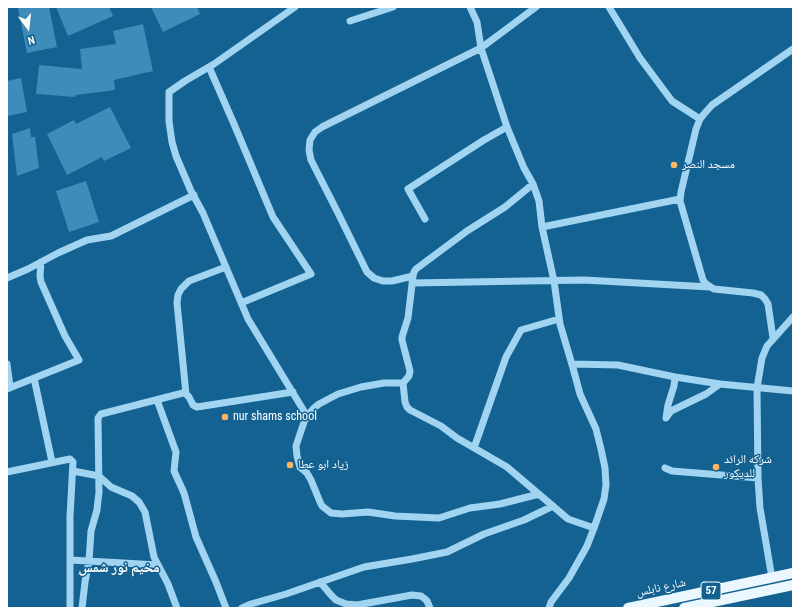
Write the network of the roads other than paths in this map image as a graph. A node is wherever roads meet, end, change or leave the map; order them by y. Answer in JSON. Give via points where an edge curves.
{"nodes":[{"id":1,"x":295,"y":7,"type":"edge"},
{"id":2,"x":393,"y":7,"type":"edge"},
{"id":3,"x":470,"y":7,"type":"edge"},
{"id":4,"x":536,"y":7,"type":"edge"},
{"id":5,"x":609,"y":7,"type":"edge"},
{"id":6,"x":350,"y":21,"type":"dead end"},
{"id":7,"x":481,"y":48,"type":"junction"},
{"id":8,"x":793,"y":49,"type":"edge"},
{"id":9,"x":209,"y":67,"type":"junction"},
{"id":10,"x":700,"y":119,"type":"junction"},
{"id":11,"x":507,"y":127,"type":"junction"},
{"id":12,"x":533,"y":184,"type":"junction"},
{"id":13,"x":194,"y":195,"type":"junction"},
{"id":14,"x":680,"y":198,"type":"junction"},
{"id":15,"x":425,"y":219,"type":"dead end"},
{"id":16,"x":542,"y":227,"type":"junction"},
{"id":17,"x":41,"y":262,"type":"junction"},
{"id":18,"x":226,"y":267,"type":"junction"},
{"id":19,"x":7,"y":278,"type":"edge"},
{"id":20,"x":412,"y":279,"type":"junction"},
{"id":21,"x":554,"y":281,"type":"junction"},
{"id":22,"x":710,"y":287,"type":"junction"},
{"id":23,"x":241,"y":303,"type":"junction"},
{"id":24,"x":793,"y":317,"type":"edge"},
{"id":25,"x":559,"y":319,"type":"junction"},
{"id":26,"x":773,"y":338,"type":"junction"},
{"id":27,"x":7,"y":364,"type":"edge"},
{"id":28,"x":572,"y":364,"type":"junction"},
{"id":29,"x":675,"y":377,"type":"junction"},
{"id":30,"x":34,"y":378,"type":"junction"},
{"id":31,"x":403,"y":383,"type":"junction"},
{"id":32,"x":720,"y":384,"type":"junction"},
{"id":33,"x":9,"y":388,"type":"edge"},
{"id":34,"x":757,"y":388,"type":"junction"},
{"id":35,"x":793,"y":391,"type":"edge"},
{"id":36,"x":293,"y":392,"type":"junction"},
{"id":37,"x":186,"y":394,"type":"junction"},
{"id":38,"x":156,"y":400,"type":"junction"},
{"id":39,"x":307,"y":416,"type":"junction"},
{"id":40,"x":474,"y":448,"type":"junction"},
{"id":41,"x":52,"y":462,"type":"junction"},
{"id":42,"x":665,"y":468,"type":"dead end"},
{"id":43,"x":73,"y":470,"type":"junction"},
{"id":44,"x":7,"y":472,"type":"edge"},
{"id":45,"x":99,"y":476,"type":"junction"},
{"id":46,"x":758,"y":478,"type":"junction"},
{"id":47,"x":539,"y":494,"type":"junction"},
{"id":48,"x":553,"y":506,"type":"junction"},
{"id":49,"x":594,"y":528,"type":"junction"},
{"id":50,"x":70,"y":560,"type":"junction"},
{"id":51,"x":89,"y":561,"type":"junction"},
{"id":52,"x":158,"y":566,"type":"junction"},
{"id":53,"x":793,"y":573,"type":"edge"},
{"id":54,"x":772,"y":578,"type":"junction"},
{"id":55,"x":320,"y":582,"type":"junction"},
{"id":56,"x":793,"y":585,"type":"edge"},
{"id":57,"x":251,"y":606,"type":"edge"},
{"id":58,"x":70,"y":608,"type":"edge"},
{"id":59,"x":82,"y":608,"type":"edge"},
{"id":60,"x":177,"y":608,"type":"edge"},
{"id":61,"x":226,"y":608,"type":"edge"},
{"id":62,"x":242,"y":608,"type":"edge"},
{"id":63,"x":430,"y":608,"type":"edge"},
{"id":64,"x":549,"y":608,"type":"edge"},
{"id":65,"x":628,"y":608,"type":"edge"},
{"id":66,"x":684,"y":608,"type":"edge"}],
"edges":[{"from":1,"to":9,"type":"street"},
{"from":2,"to":6,"type":"street"},
{"from":3,"to":7,"type":"street"},
{"from":4,"to":7,"type":"street"},
{"from":5,"to":10,"type":"street","via":[[640,58],[672,101]]},
{"from":7,"to":11,"type":"street"},
{"from":7,"to":20,"type":"street","via":[[322,127],[310,140],[311,160],[366,272],[383,281]]},
{"from":8,"to":10,"type":"street","via":[[712,105]]},
{"from":9,"to":13,"type":"street","via":[[174,88],[168,97],[172,142]]},
{"from":9,"to":23,"type":"street","via":[[273,217],[311,274]]},
{"from":10,"to":14,"type":"street"},
{"from":11,"to":12,"type":"street"},
{"from":11,"to":15,"type":"street","via":[[408,189]]},
{"from":12,"to":16,"type":"street","via":[[539,201]]},
{"from":12,"to":20,"type":"street","via":[[505,207],[467,231],[416,269]]},
{"from":13,"to":17,"type":"street","via":[[111,236],[87,240]]},
{"from":13,"to":18,"type":"street"},
{"from":14,"to":16,"type":"street"},
{"from":14,"to":22,"type":"street","via":[[680,206],[701,275]]},
{"from":16,"to":21,"type":"street"},
{"from":17,"to":19,"type":"street"},
{"from":17,"to":30,"type":"street","via":[[41,282],[65,336],[79,360]]},
{"from":18,"to":23,"type":"street"},
{"from":18,"to":37,"type":"street","via":[[186,283],[178,295]]},
{"from":20,"to":21,"type":"street"},
{"from":20,"to":31,"type":"street","via":[[408,318],[402,337],[410,371]]},
{"from":21,"to":22,"type":"street","via":[[584,280]]},
{"from":21,"to":25,"type":"street"},
{"from":22,"to":26,"type":"street","via":[[761,295],[768,304]]},
{"from":23,"to":36,"type":"street","via":[[258,337]]},
{"from":24,"to":26,"type":"street"},
{"from":25,"to":28,"type":"street"},
{"from":25,"to":40,"type":"street","via":[[521,330],[506,357]]},
{"from":26,"to":34,"type":"street","via":[[766,346],[762,358]]},
{"from":27,"to":33,"type":"street"},
{"from":28,"to":29,"type":"street","via":[[618,365]]},
{"from":28,"to":49,"type":"street","via":[[580,394],[596,429],[605,468],[604,499]]},
{"from":29,"to":32,"type":"street"},
{"from":29,"to":32,"type":"street","via":[[666,418],[671,411],[706,394]]},
{"from":30,"to":33,"type":"street"},
{"from":30,"to":41,"type":"street"},
{"from":31,"to":39,"type":"street","via":[[384,383],[349,390],[319,404]]},
{"from":31,"to":40,"type":"street","via":[[405,402],[410,410],[441,426]]},
{"from":32,"to":34,"type":"street"},
{"from":34,"to":35,"type":"street"},
{"from":34,"to":46,"type":"street"},
{"from":36,"to":37,"type":"street","via":[[197,407]]},
{"from":36,"to":39,"type":"street"},
{"from":37,"to":38,"type":"street"},
{"from":38,"to":45,"type":"street","via":[[101,414],[98,418]]},
{"from":38,"to":61,"type":"street","via":[[176,452],[174,471],[184,493],[196,537]]},
{"from":39,"to":47,"type":"street","via":[[296,446],[297,456],[300,467],[311,480],[320,502],[331,513],[368,512],[439,518],[470,508],[500,504]]},
{"from":40,"to":47,"type":"street","via":[[507,467]]},
{"from":41,"to":43,"type":"street","via":[[70,458],[74,462]]},
{"from":41,"to":44,"type":"street"},
{"from":42,"to":46,"type":"street","via":[[672,471]]},
{"from":43,"to":45,"type":"street"},
{"from":43,"to":50,"type":"street"},
{"from":45,"to":51,"type":"street"},
{"from":45,"to":52,"type":"street","via":[[111,487],[136,499],[143,507]]},
{"from":46,"to":54,"type":"street","via":[[760,508]]},
{"from":47,"to":48,"type":"street"},
{"from":48,"to":49,"type":"street","via":[[568,519]]},
{"from":48,"to":55,"type":"street","via":[[447,552],[364,567]]},
{"from":49,"to":64,"type":"street","via":[[576,566]]},
{"from":50,"to":51,"type":"street"},
{"from":50,"to":58,"type":"street"},
{"from":51,"to":52,"type":"street"},
{"from":51,"to":59,"type":"street"},
{"from":52,"to":60,"type":"street"},
{"from":53,"to":54,"type":"main road","name":"شارع نابلس","number":"57"},
{"from":54,"to":65,"type":"main road","name":"شارع نابلس","number":"57"},
{"from":55,"to":57,"type":"street"},
{"from":55,"to":63,"type":"street","via":[[336,600],[346,604],[357,605],[412,595],[425,598]]},
{"from":56,"to":66,"type":"main road","name":"شارع نابلس","number":"57"},
{"from":57,"to":62,"type":"street"}]}
